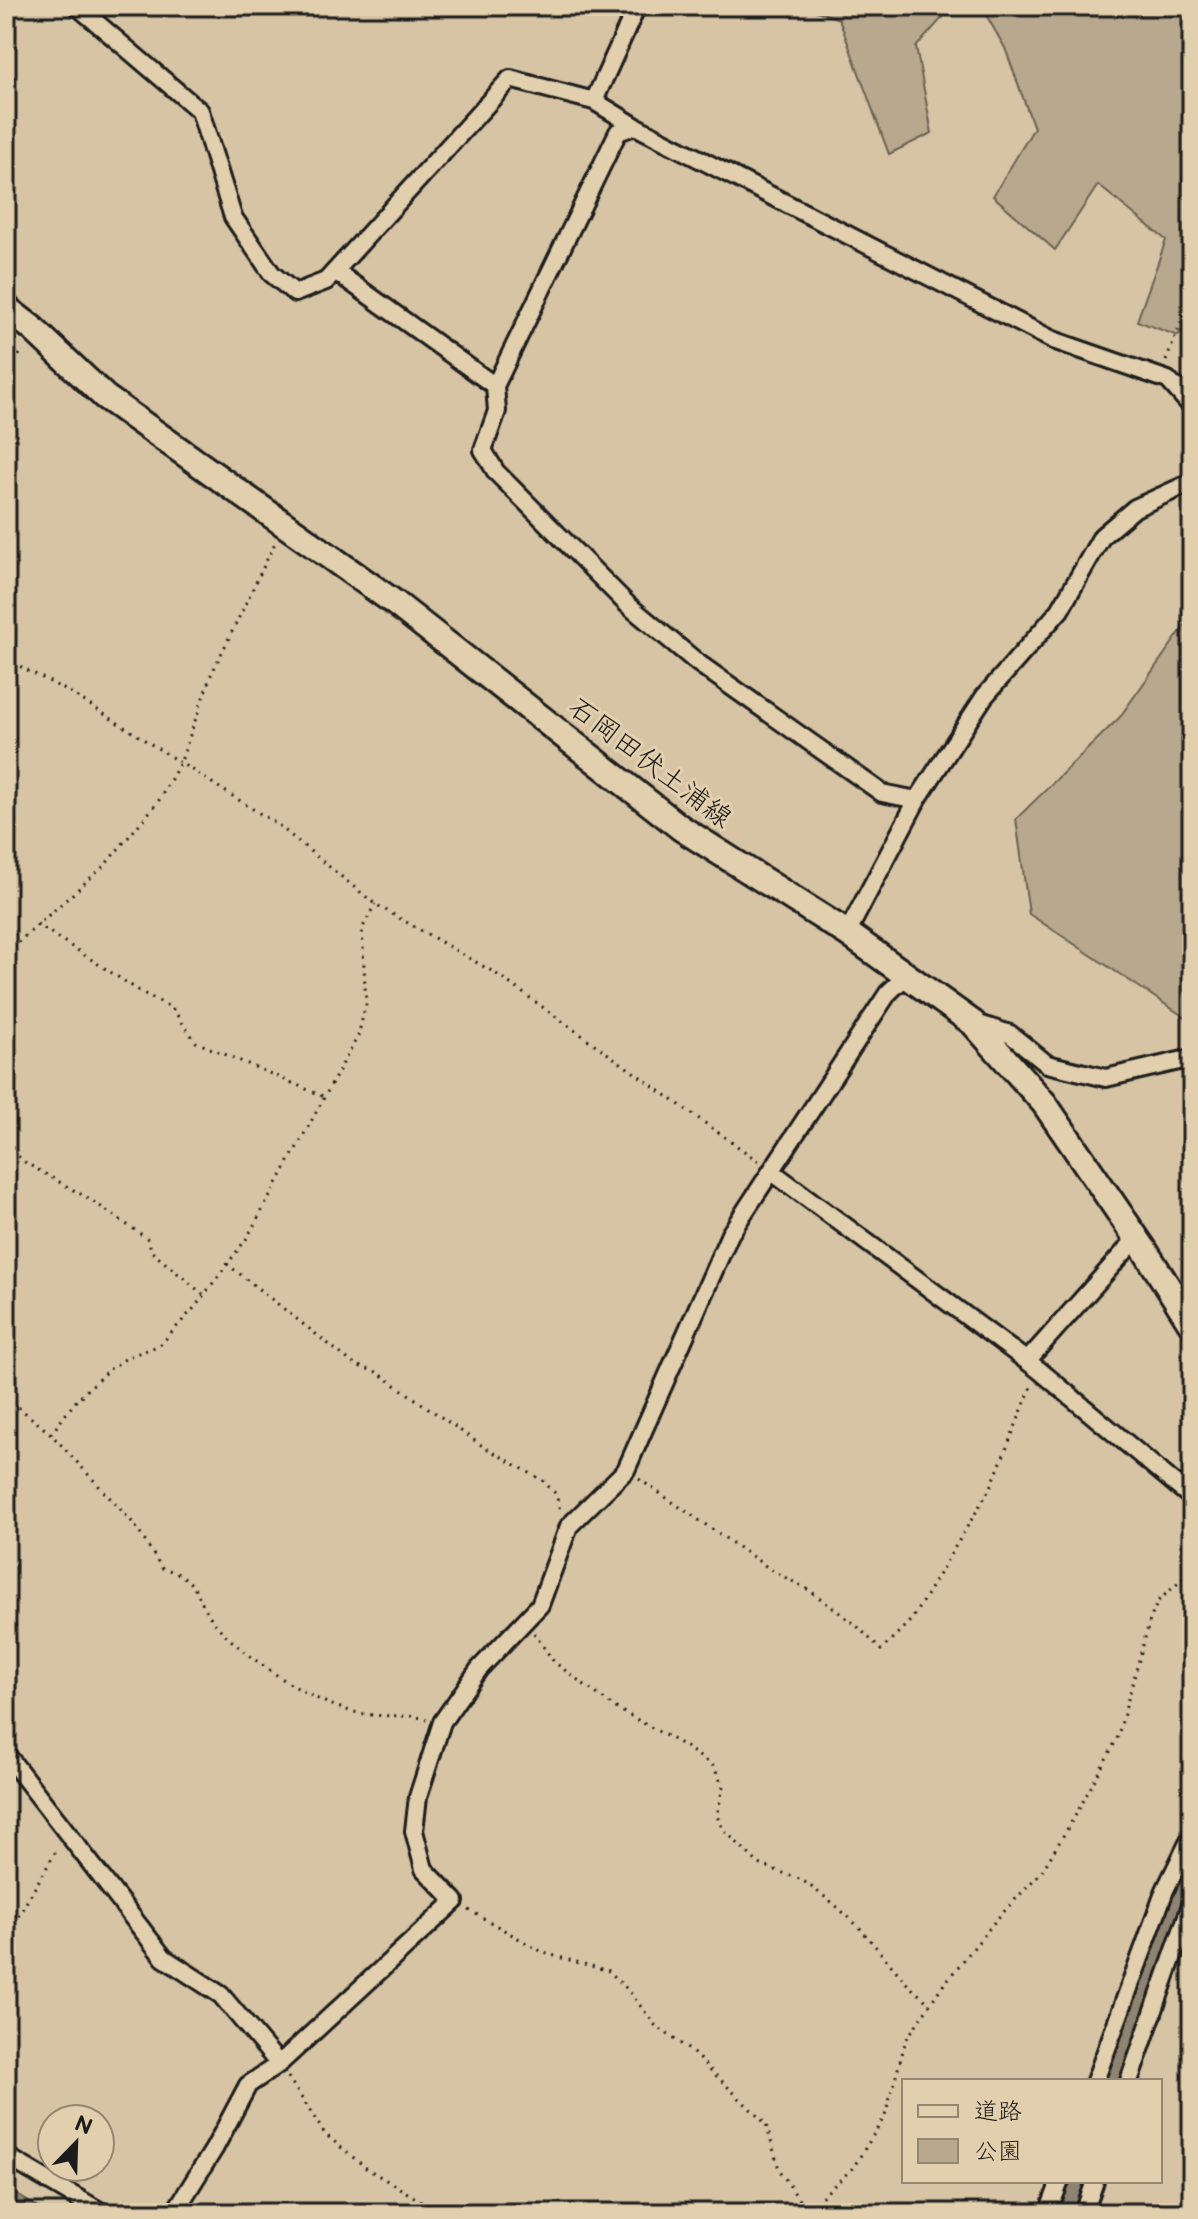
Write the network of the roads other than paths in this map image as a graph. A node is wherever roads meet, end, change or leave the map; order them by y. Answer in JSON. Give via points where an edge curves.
{"nodes":[{"id":1,"x":77,"y":6,"type":"edge"},
{"id":2,"x":637,"y":6,"type":"edge"},
{"id":3,"x":594,"y":101,"type":"junction"},
{"id":4,"x":635,"y":126,"type":"junction"},
{"id":5,"x":335,"y":271,"type":"junction"},
{"id":6,"x":6,"y":308,"type":"edge"},
{"id":7,"x":1168,"y":380,"type":"junction"},
{"id":8,"x":495,"y":386,"type":"junction"},
{"id":9,"x":1192,"y":390,"type":"edge"},
{"id":10,"x":1192,"y":407,"type":"edge"},
{"id":11,"x":1192,"y":482,"type":"edge"},
{"id":12,"x":917,"y":800,"type":"junction"},
{"id":13,"x":847,"y":933,"type":"junction"},
{"id":14,"x":906,"y":976,"type":"junction"},
{"id":15,"x":973,"y":1023,"type":"junction"},
{"id":16,"x":1192,"y":1058,"type":"edge"},
{"id":17,"x":771,"y":1171,"type":"junction"},
{"id":18,"x":1135,"y":1240,"type":"junction"},
{"id":19,"x":1192,"y":1325,"type":"edge"},
{"id":20,"x":1033,"y":1366,"type":"junction"},
{"id":21,"x":1192,"y":1498,"type":"edge"},
{"id":22,"x":6,"y":1754,"type":"edge"},
{"id":23,"x":1192,"y":1835,"type":"edge"},
{"id":24,"x":1192,"y":1902,"type":"edge"},
{"id":25,"x":279,"y":2064,"type":"junction"},
{"id":26,"x":1096,"y":2079,"type":"edge"},
{"id":27,"x":1130,"y":2079,"type":"edge"},
{"id":28,"x":6,"y":2156,"type":"edge"},
{"id":29,"x":1059,"y":2183,"type":"edge"},
{"id":30,"x":1094,"y":2183,"type":"edge"},
{"id":31,"x":103,"y":2213,"type":"edge"},
{"id":32,"x":174,"y":2213,"type":"edge"},
{"id":33,"x":1048,"y":2213,"type":"edge"},
{"id":34,"x":1084,"y":2213,"type":"edge"}],
"edges":[{"from":1,"to":5,"type":"street","via":[[200,111],[233,217],[272,274],[295,293],[326,281]]},
{"from":2,"to":3,"type":"street"},
{"from":3,"to":4,"type":"street"},
{"from":3,"to":5,"type":"street","via":[[510,79]]},
{"from":4,"to":7,"type":"street","via":[[1053,340]]},
{"from":4,"to":8,"type":"street","via":[[618,132]]},
{"from":5,"to":8,"type":"street"},
{"from":6,"to":13,"type":"main road","name":"石岡田伏土浦線","via":[[105,397],[395,603],[681,828]]},
{"from":7,"to":9,"type":"lane"},
{"from":7,"to":10,"type":"street"},
{"from":8,"to":12,"type":"street","via":[[497,411],[483,450],[496,472],[628,605],[698,663],[882,793]]},
{"from":11,"to":12,"type":"street","via":[[1135,508],[1102,536],[1060,610],[984,697]]},
{"from":12,"to":13,"type":"street"},
{"from":13,"to":14,"type":"main road","name":"石岡田伏土浦線"},
{"from":14,"to":15,"type":"main road","name":"石岡田伏土浦線"},
{"from":14,"to":17,"type":"street","via":[[888,993]]},
{"from":15,"to":16,"type":"street","via":[[1010,1034],[1047,1064],[1106,1078]]},
{"from":15,"to":18,"type":"main road","name":"石岡田伏土浦線","via":[[1044,1103]]},
{"from":17,"to":20,"type":"street"},
{"from":17,"to":25,"type":"street","via":[[730,1234],[626,1470],[569,1526],[540,1605],[479,1669],[442,1722],[418,1797],[414,1831],[424,1869],[455,1901]]},
{"from":18,"to":19,"type":"main road","name":"石岡田伏土浦線"},
{"from":18,"to":20,"type":"street"},
{"from":20,"to":21,"type":"street"},
{"from":22,"to":25,"type":"street","via":[[164,1958],[221,1995]]},
{"from":23,"to":26,"type":"street","via":[[1165,1890]]},
{"from":24,"to":27,"type":"street"},
{"from":25,"to":32,"type":"street","via":[[248,2085]]},
{"from":28,"to":31,"type":"street"},
{"from":29,"to":33,"type":"street"},
{"from":30,"to":34,"type":"street"}]}
